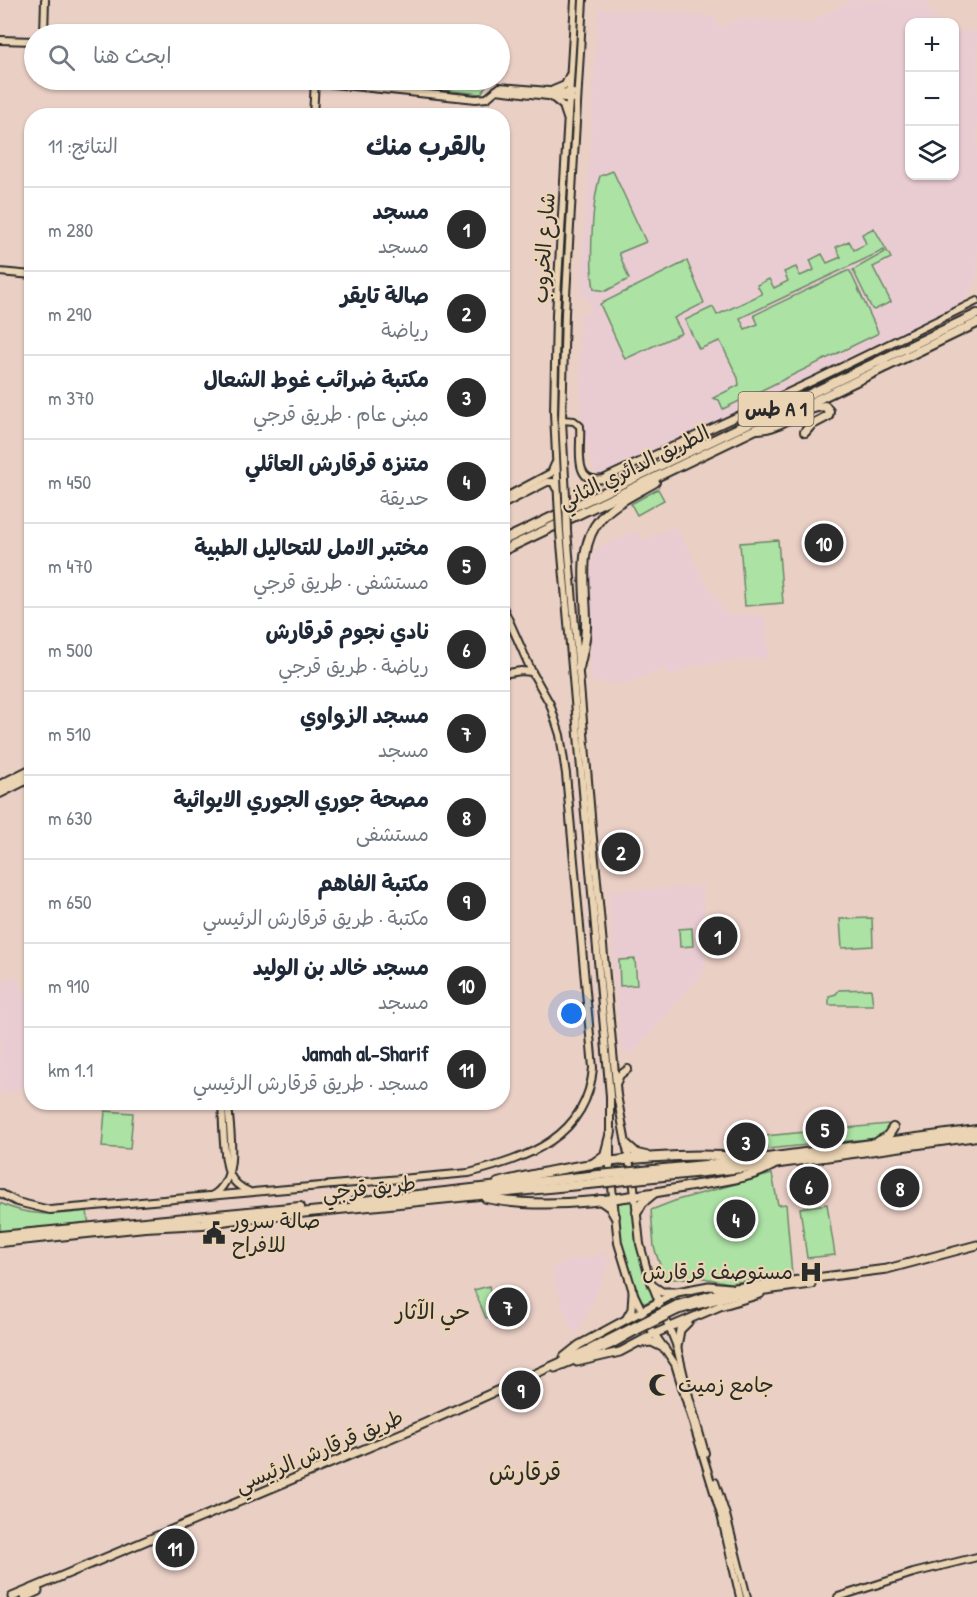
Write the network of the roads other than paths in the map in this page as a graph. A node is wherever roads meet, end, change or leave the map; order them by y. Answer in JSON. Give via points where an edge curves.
{"nodes":[{"id":1,"x":47,"y":0,"type":"edge"},
{"id":2,"x":575,"y":0,"type":"edge"},
{"id":3,"x":583,"y":0,"type":"edge"},
{"id":4,"x":46,"y":24,"type":"edge"},
{"id":5,"x":0,"y":40,"type":"edge"},
{"id":6,"x":24,"y":42,"type":"edge"},
{"id":7,"x":572,"y":67,"type":"junction"},
{"id":8,"x":510,"y":88,"type":"edge"},
{"id":9,"x":314,"y":90,"type":"edge"},
{"id":10,"x":396,"y":90,"type":"edge"},
{"id":11,"x":496,"y":90,"type":"edge"},
{"id":12,"x":548,"y":93,"type":"junction"},
{"id":13,"x":574,"y":96,"type":"junction"},
{"id":14,"x":313,"y":108,"type":"edge"},
{"id":15,"x":568,"y":122,"type":"junction"},
{"id":16,"x":553,"y":235,"type":"dead end"},
{"id":17,"x":561,"y":236,"type":"junction"},
{"id":18,"x":0,"y":272,"type":"edge"},
{"id":19,"x":24,"y":274,"type":"edge"},
{"id":20,"x":977,"y":301,"type":"edge"},
{"id":21,"x":977,"y":308,"type":"edge"},
{"id":22,"x":977,"y":314,"type":"edge"},
{"id":23,"x":967,"y":319,"type":"junction"},
{"id":24,"x":977,"y":323,"type":"edge"},
{"id":25,"x":562,"y":420,"type":"junction"},
{"id":26,"x":754,"y":429,"type":"junction"},
{"id":27,"x":805,"y":432,"type":"dead end"},
{"id":28,"x":692,"y":459,"type":"junction"},
{"id":29,"x":555,"y":464,"type":"junction"},
{"id":30,"x":510,"y":495,"type":"edge"},
{"id":31,"x":558,"y":495,"type":"junction"},
{"id":32,"x":510,"y":501,"type":"edge"},
{"id":33,"x":564,"y":532,"type":"junction"},
{"id":34,"x":510,"y":537,"type":"edge"},
{"id":35,"x":510,"y":547,"type":"edge"},
{"id":36,"x":510,"y":623,"type":"edge"},
{"id":37,"x":586,"y":637,"type":"junction"},
{"id":38,"x":577,"y":640,"type":"junction"},
{"id":39,"x":579,"y":668,"type":"junction"},
{"id":40,"x":532,"y":672,"type":"junction"},
{"id":41,"x":510,"y":673,"type":"edge"},
{"id":42,"x":578,"y":753,"type":"junction"},
{"id":43,"x":586,"y":753,"type":"junction"},
{"id":44,"x":24,"y":773,"type":"edge"},
{"id":45,"x":24,"y":781,"type":"edge"},
{"id":46,"x":0,"y":785,"type":"edge"},
{"id":47,"x":0,"y":793,"type":"edge"},
{"id":48,"x":609,"y":1060,"type":"junction"},
{"id":49,"x":627,"y":1069,"type":"dead end"},
{"id":50,"x":593,"y":1071,"type":"junction"},
{"id":51,"x":608,"y":1077,"type":"junction"},
{"id":52,"x":616,"y":1086,"type":"junction"},
{"id":53,"x":223,"y":1110,"type":"edge"},
{"id":54,"x":228,"y":1110,"type":"edge"},
{"id":55,"x":977,"y":1130,"type":"edge"},
{"id":56,"x":611,"y":1132,"type":"junction"},
{"id":57,"x":977,"y":1136,"type":"edge"},
{"id":58,"x":906,"y":1139,"type":"junction"},
{"id":59,"x":627,"y":1145,"type":"junction"},
{"id":60,"x":870,"y":1145,"type":"junction"},
{"id":61,"x":653,"y":1159,"type":"junction"},
{"id":62,"x":761,"y":1159,"type":"junction"},
{"id":63,"x":777,"y":1163,"type":"junction"},
{"id":64,"x":229,"y":1164,"type":"junction"},
{"id":65,"x":590,"y":1164,"type":"junction"},
{"id":66,"x":620,"y":1164,"type":"junction"},
{"id":67,"x":230,"y":1174,"type":"junction"},
{"id":68,"x":643,"y":1175,"type":"junction"},
{"id":69,"x":612,"y":1189,"type":"junction"},
{"id":70,"x":252,"y":1192,"type":"junction"},
{"id":71,"x":482,"y":1192,"type":"junction"},
{"id":72,"x":0,"y":1193,"type":"edge"},
{"id":73,"x":654,"y":1193,"type":"junction"},
{"id":74,"x":629,"y":1194,"type":"junction"},
{"id":75,"x":211,"y":1195,"type":"junction"},
{"id":76,"x":612,"y":1198,"type":"junction"},
{"id":77,"x":600,"y":1200,"type":"junction"},
{"id":78,"x":637,"y":1212,"type":"junction"},
{"id":79,"x":615,"y":1216,"type":"junction"},
{"id":80,"x":0,"y":1236,"type":"edge"},
{"id":81,"x":0,"y":1242,"type":"edge"},
{"id":82,"x":977,"y":1248,"type":"edge"},
{"id":83,"x":653,"y":1286,"type":"junction"},
{"id":84,"x":735,"y":1288,"type":"junction"},
{"id":85,"x":774,"y":1288,"type":"junction"},
{"id":86,"x":633,"y":1292,"type":"junction"},
{"id":87,"x":677,"y":1292,"type":"junction"},
{"id":88,"x":661,"y":1304,"type":"junction"},
{"id":89,"x":677,"y":1308,"type":"junction"},
{"id":90,"x":644,"y":1313,"type":"junction"},
{"id":91,"x":692,"y":1318,"type":"junction"},
{"id":92,"x":623,"y":1322,"type":"junction"},
{"id":93,"x":661,"y":1329,"type":"junction"},
{"id":94,"x":637,"y":1345,"type":"junction"},
{"id":95,"x":677,"y":1347,"type":"junction"},
{"id":96,"x":664,"y":1348,"type":"junction"},
{"id":97,"x":562,"y":1363,"type":"junction"},
{"id":98,"x":977,"y":1557,"type":"edge"},
{"id":99,"x":12,"y":1597,"type":"edge"},
{"id":100,"x":25,"y":1597,"type":"edge"},
{"id":101,"x":740,"y":1597,"type":"edge"},
{"id":102,"x":747,"y":1597,"type":"edge"},
{"id":103,"x":838,"y":1597,"type":"edge"}],
"edges":[{"from":1,"to":4,"type":"main road"},
{"from":2,"to":7,"type":"main road","name":"شارع الخروب"},
{"from":3,"to":13,"type":"main road","name":"شارع الخروب"},
{"from":5,"to":6,"type":"main road"},
{"from":7,"to":12,"type":"main road","via":[[565,85]]},
{"from":7,"to":13,"type":"main road","name":"شارع الخروب"},
{"from":8,"to":12,"type":"main road"},
{"from":9,"to":14,"type":"main road"},
{"from":10,"to":11,"type":"main road","via":[[476,99],[487,98]]},
{"from":12,"to":13,"type":"main road"},
{"from":12,"to":15,"type":"main road","via":[[561,103]]},
{"from":13,"to":15,"type":"main road","name":"شارع الخروب"},
{"from":13,"to":25,"type":"main road","name":"شارع الخروب"},
{"from":15,"to":17,"type":"main road","name":"شارع الخروب"},
{"from":16,"to":17,"type":"main road"},
{"from":17,"to":29,"type":"main road","name":"شارع الخروب"},
{"from":18,"to":19,"type":"main road"},
{"from":20,"to":25,"type":"main road","via":[[603,479],[591,479],[583,473],[580,426]]},
{"from":21,"to":23,"type":"highway"},
{"from":22,"to":23,"type":"highway","name":"الطريق الدائري الثاني","number":"طس A 1"},
{"from":23,"to":34,"type":"highway","name":"الطريق الدائري الثاني","number":"طس A 1"},
{"from":24,"to":26,"type":"highway","name":"الطريق الدائري الثاني","number":"طس A 1"},
{"from":25,"to":33,"type":"main road","name":"شارع الخروب","bridge":true},
{"from":26,"to":27,"type":"highway","via":[[768,429],[825,406],[828,416]]},
{"from":26,"to":28,"type":"highway","name":"الطريق الدائري الثاني","number":"طس A 1"},
{"from":28,"to":35,"type":"highway","name":"الطريق الدائري الثاني","number":"طس A 1"},
{"from":28,"to":37,"type":"highway","via":[[619,502],[594,528],[586,548]]},
{"from":29,"to":30,"type":"main road","via":[[551,473]]},
{"from":29,"to":31,"type":"main road","name":"شارع الخروب"},
{"from":31,"to":32,"type":"main road","via":[[554,483],[548,482]]},
{"from":31,"to":33,"type":"main road","name":"شارع الخروب","bridge":true},
{"from":33,"to":38,"type":"main road"},
{"from":33,"to":42,"type":"main road"},
{"from":36,"to":40,"type":"main road"},
{"from":37,"to":38,"type":"highway"},
{"from":37,"to":39,"type":"highway"},
{"from":38,"to":39,"type":"main road"},
{"from":39,"to":43,"type":"main road"},
{"from":40,"to":41,"type":"main road"},
{"from":40,"to":50,"type":"main road","via":[[550,705],[563,751]]},
{"from":42,"to":43,"type":"main road"},
{"from":42,"to":48,"type":"main road"},
{"from":43,"to":48,"type":"main road"},
{"from":44,"to":46,"type":"highway"},
{"from":45,"to":47,"type":"highway"},
{"from":48,"to":50,"type":"main road"},
{"from":48,"to":51,"type":"main road"},
{"from":48,"to":52,"type":"main road"},
{"from":49,"to":52,"type":"main road"},
{"from":50,"to":51,"type":"main road"},
{"from":50,"to":70,"type":"main road","via":[[586,1097],[565,1130],[528,1155],[502,1165],[468,1173]]},
{"from":51,"to":56,"type":"main road"},
{"from":52,"to":59,"type":"main road"},
{"from":53,"to":64,"type":"main road"},
{"from":54,"to":64,"type":"main road"},
{"from":55,"to":58,"type":"highway"},
{"from":56,"to":65,"type":"highway","via":[[605,1155]]},
{"from":56,"to":66,"type":"main road"},
{"from":57,"to":63,"type":"highway"},
{"from":58,"to":60,"type":"highway"},
{"from":58,"to":60,"type":"highway","via":[[894,1128],[884,1139]]},
{"from":59,"to":61,"type":"highway","via":[[637,1154]]},
{"from":59,"to":66,"type":"main road"},
{"from":60,"to":62,"type":"highway"},
{"from":61,"to":62,"type":"highway","via":[[708,1155]]},
{"from":61,"to":66,"type":"highway"},
{"from":62,"to":68,"type":"highway"},
{"from":63,"to":68,"type":"highway"},
{"from":63,"to":73,"type":"highway","via":[[739,1177]]},
{"from":64,"to":67,"type":"main road"},
{"from":64,"to":70,"type":"main road"},
{"from":64,"to":75,"type":"main road","via":[[222,1183]]},
{"from":65,"to":66,"type":"highway"},
{"from":65,"to":71,"type":"highway","via":[[494,1184]]},
{"from":66,"to":69,"type":"main road"},
{"from":66,"to":74,"type":"main road"},
{"from":67,"to":70,"type":"main road","via":[[235,1182]]},
{"from":67,"to":75,"type":"main road","via":[[222,1188]]},
{"from":68,"to":71,"type":"highway","name":"طريق قرجي","bridge":true},
{"from":69,"to":74,"type":"highway"},
{"from":69,"to":76,"type":"main road"},
{"from":70,"to":75,"type":"main road"},
{"from":71,"to":77,"type":"highway","via":[[498,1200],[547,1204]]},
{"from":71,"to":80,"type":"highway","name":"طريق قرجي"},
{"from":71,"to":81,"type":"highway","name":"طريق قرجي","via":[[203,1224]]},
{"from":72,"to":75,"type":"main road","via":[[17,1202],[50,1209]]},
{"from":73,"to":74,"type":"highway"},
{"from":73,"to":78,"type":"highway"},
{"from":74,"to":76,"type":"highway"},
{"from":74,"to":78,"type":"main road"},
{"from":76,"to":77,"type":"highway"},
{"from":76,"to":79,"type":"main road"},
{"from":77,"to":79,"type":"highway"},
{"from":78,"to":83,"type":"main road","via":[[640,1244]]},
{"from":79,"to":86,"type":"main road","via":[[618,1243]]},
{"from":82,"to":84,"type":"main road","via":[[865,1273]]},
{"from":82,"to":85,"type":"main road","via":[[888,1273]]},
{"from":83,"to":87,"type":"main road","via":[[662,1292]]},
{"from":83,"to":88,"type":"main road"},
{"from":84,"to":87,"type":"main road","via":[[709,1286]]},
{"from":84,"to":89,"type":"main road"},
{"from":85,"to":89,"type":"main road"},
{"from":85,"to":91,"type":"main road"},
{"from":86,"to":90,"type":"main road"},
{"from":86,"to":92,"type":"main road","via":[[632,1309]]},
{"from":87,"to":88,"type":"main road"},
{"from":88,"to":90,"type":"main road"},
{"from":88,"to":93,"type":"main road"},
{"from":89,"to":97,"type":"main road","name":"طريق قرقارش الرئيسي","bridge":true,"via":[[612,1344]]},
{"from":90,"to":92,"type":"main road"},
{"from":90,"to":93,"type":"main road"},
{"from":91,"to":93,"type":"main road"},
{"from":91,"to":95,"type":"main road","via":[[680,1330]]},
{"from":92,"to":97,"type":"main road","via":[[579,1345]]},
{"from":93,"to":94,"type":"main road"},
{"from":93,"to":95,"type":"main road"},
{"from":93,"to":96,"type":"main road"},
{"from":94,"to":96,"type":"main road","via":[[652,1342]]},
{"from":94,"to":97,"type":"main road","via":[[604,1357]]},
{"from":95,"to":102,"type":"main road"},
{"from":96,"to":101,"type":"main road","via":[[675,1365],[721,1515]]},
{"from":97,"to":99,"type":"main road","name":"طريق قرقارش الرئيسي"},
{"from":97,"to":100,"type":"main road","name":"طريق قرقارش الرئيسي","via":[[464,1412]]},
{"from":98,"to":103,"type":"main road","via":[[903,1575]]}]}
